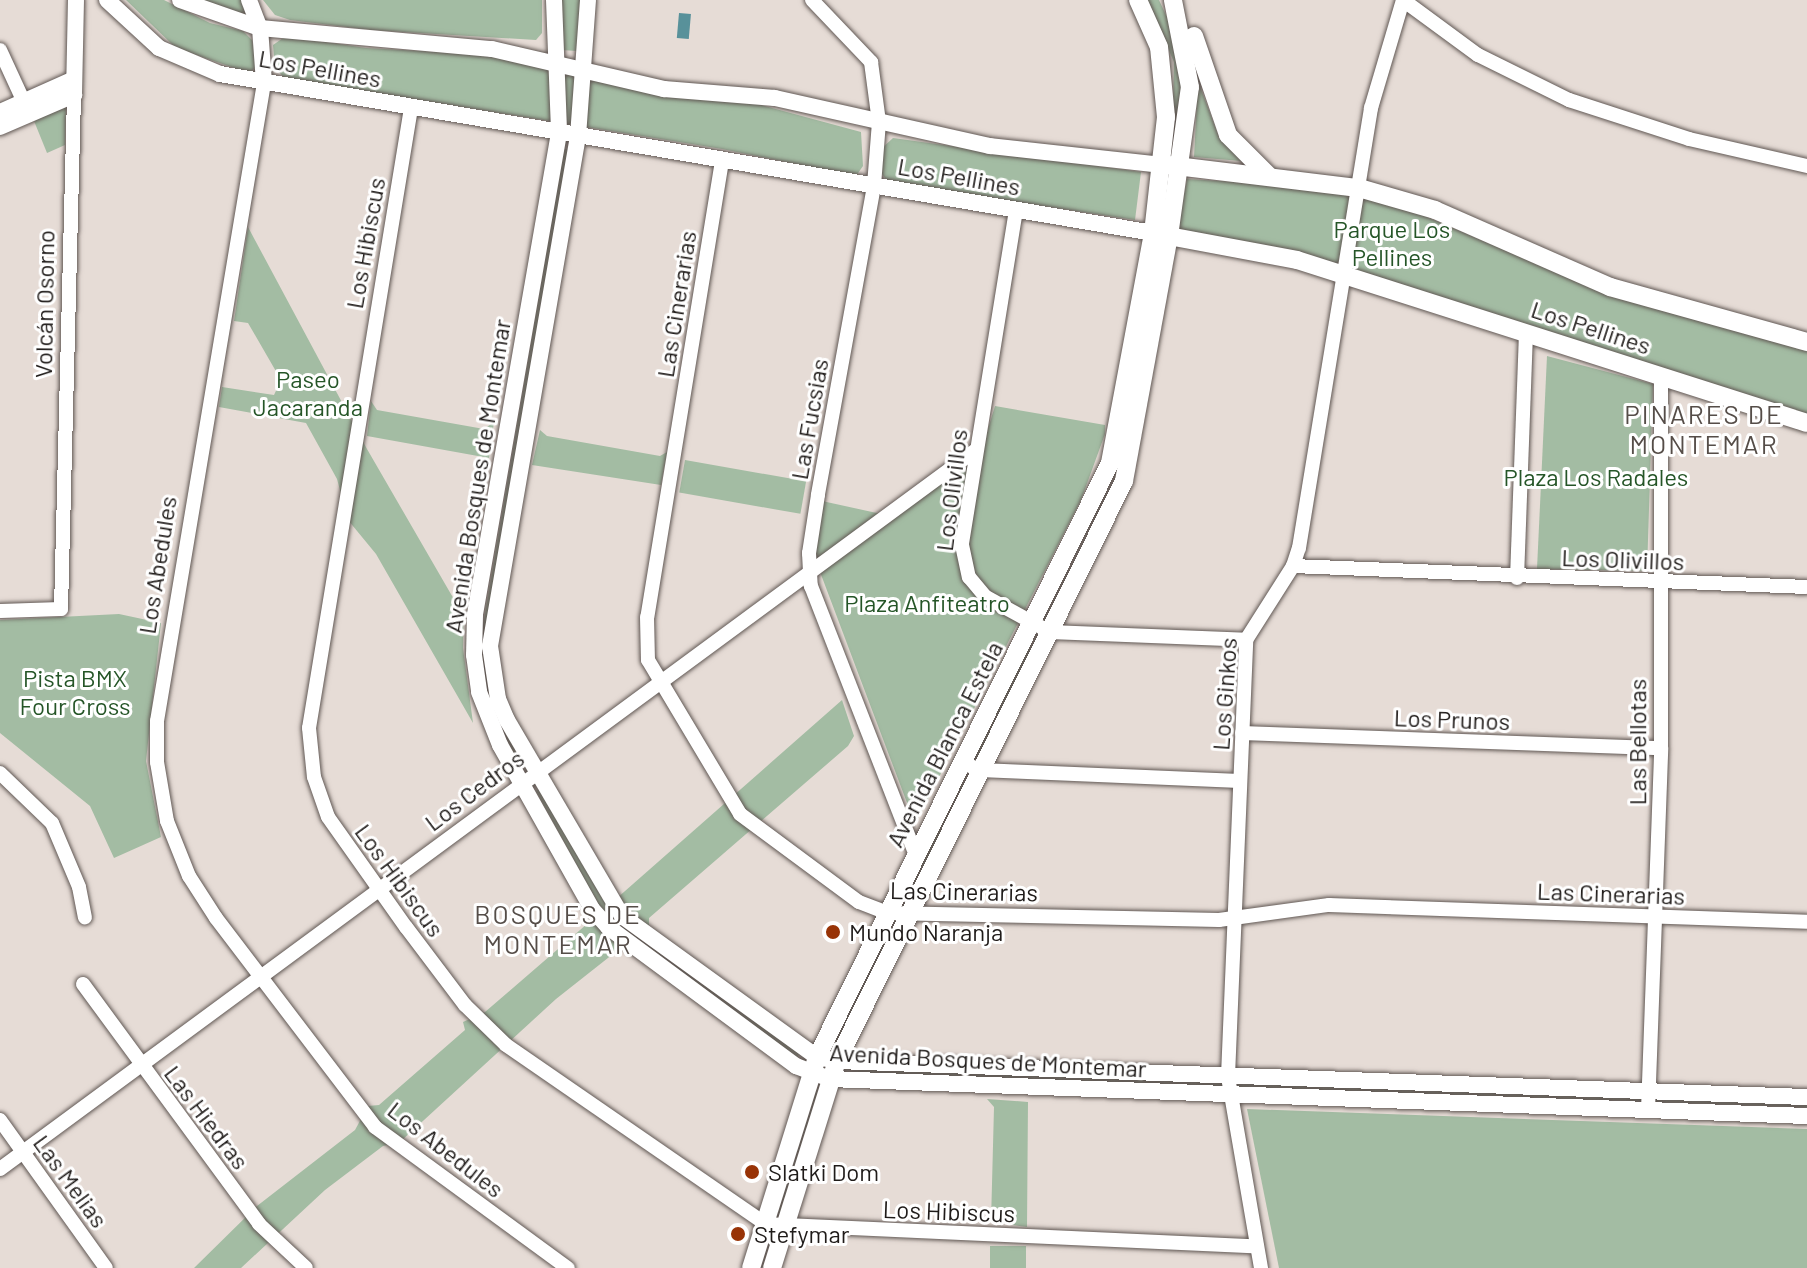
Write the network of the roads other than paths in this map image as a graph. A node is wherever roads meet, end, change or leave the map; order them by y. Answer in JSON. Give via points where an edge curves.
{"nodes":[{"id":1,"x":76,"y":0,"type":"edge"},
{"id":2,"x":107,"y":0,"type":"edge"},
{"id":3,"x":180,"y":0,"type":"edge"},
{"id":4,"x":249,"y":0,"type":"edge"},
{"id":5,"x":554,"y":0,"type":"edge"},
{"id":6,"x":588,"y":0,"type":"edge"},
{"id":7,"x":812,"y":0,"type":"edge"},
{"id":8,"x":1138,"y":0,"type":"edge"},
{"id":9,"x":1403,"y":0,"type":"edge"},
{"id":10,"x":1175,"y":5,"type":"edge"},
{"id":11,"x":260,"y":28,"type":"junction"},
{"id":12,"x":0,"y":50,"type":"edge"},
{"id":13,"x":553,"y":60,"type":"junction"},
{"id":14,"x":582,"y":66,"type":"junction"},
{"id":15,"x":264,"y":83,"type":"junction"},
{"id":16,"x":74,"y":87,"type":"junction"},
{"id":17,"x":26,"y":108,"type":"junction"},
{"id":18,"x":411,"y":108,"type":"junction"},
{"id":19,"x":0,"y":112,"type":"edge"},
{"id":20,"x":879,"y":122,"type":"junction"},
{"id":21,"x":0,"y":127,"type":"edge"},
{"id":22,"x":559,"y":133,"type":"junction"},
{"id":23,"x":578,"y":136,"type":"junction"},
{"id":24,"x":722,"y":161,"type":"junction"},
{"id":25,"x":1171,"y":166,"type":"junction"},
{"id":26,"x":1807,"y":166,"type":"edge"},
{"id":27,"x":1268,"y":175,"type":"junction"},
{"id":28,"x":874,"y":186,"type":"junction"},
{"id":29,"x":1359,"y":188,"type":"junction"},
{"id":30,"x":1016,"y":210,"type":"junction"},
{"id":31,"x":1161,"y":235,"type":"junction"},
{"id":32,"x":1343,"y":275,"type":"junction"},
{"id":33,"x":1526,"y":332,"type":"junction"},
{"id":34,"x":1807,"y":342,"type":"edge"},
{"id":35,"x":1661,"y":375,"type":"junction"},
{"id":36,"x":1807,"y":423,"type":"edge"},
{"id":37,"x":976,"y":450,"type":"junction"},
{"id":38,"x":1293,"y":566,"type":"junction"},
{"id":39,"x":810,"y":570,"type":"junction"},
{"id":40,"x":1517,"y":578,"type":"junction"},
{"id":41,"x":1659,"y":581,"type":"junction"},
{"id":42,"x":1807,"y":587,"type":"edge"},
{"id":43,"x":0,"y":611,"type":"edge"},
{"id":44,"x":1031,"y":624,"type":"junction"},
{"id":45,"x":1050,"y":632,"type":"junction"},
{"id":46,"x":1246,"y":640,"type":"junction"},
{"id":47,"x":659,"y":682,"type":"junction"},
{"id":48,"x":1242,"y":733,"type":"junction"},
{"id":49,"x":1661,"y":748,"type":"junction"},
{"id":50,"x":961,"y":762,"type":"junction"},
{"id":51,"x":980,"y":770,"type":"junction"},
{"id":52,"x":535,"y":771,"type":"junction"},
{"id":53,"x":0,"y":773,"type":"edge"},
{"id":54,"x":1240,"y":781,"type":"junction"},
{"id":55,"x":520,"y":784,"type":"junction"},
{"id":56,"x":915,"y":853,"type":"junction"},
{"id":57,"x":379,"y":889,"type":"junction"},
{"id":58,"x":908,"y":912,"type":"junction"},
{"id":59,"x":888,"y":913,"type":"junction"},
{"id":60,"x":85,"y":917,"type":"dead end"},
{"id":61,"x":1655,"y":917,"type":"junction"},
{"id":62,"x":1235,"y":919,"type":"junction"},
{"id":63,"x":1807,"y":922,"type":"edge"},
{"id":64,"x":259,"y":977,"type":"junction"},
{"id":65,"x":83,"y":984,"type":"dead end"},
{"id":66,"x":837,"y":1061,"type":"junction"},
{"id":67,"x":139,"y":1064,"type":"junction"},
{"id":68,"x":814,"y":1066,"type":"junction"},
{"id":69,"x":1228,"y":1076,"type":"junction"},
{"id":70,"x":830,"y":1079,"type":"junction"},
{"id":71,"x":1649,"y":1091,"type":"junction"},
{"id":72,"x":1230,"y":1095,"type":"junction"},
{"id":73,"x":1807,"y":1097,"type":"edge"},
{"id":74,"x":1648,"y":1110,"type":"junction"},
{"id":75,"x":1807,"y":1116,"type":"edge"},
{"id":76,"x":0,"y":1120,"type":"edge"},
{"id":77,"x":23,"y":1152,"type":"junction"},
{"id":78,"x":0,"y":1169,"type":"edge"},
{"id":79,"x":765,"y":1224,"type":"junction"},
{"id":80,"x":784,"y":1228,"type":"junction"},
{"id":81,"x":1257,"y":1246,"type":"junction"},
{"id":82,"x":106,"y":1268,"type":"edge"},
{"id":83,"x":306,"y":1268,"type":"edge"},
{"id":84,"x":568,"y":1268,"type":"edge"},
{"id":85,"x":751,"y":1268,"type":"edge"},
{"id":86,"x":772,"y":1268,"type":"edge"},
{"id":87,"x":1261,"y":1268,"type":"edge"}],
"edges":[{"from":1,"to":16,"type":"street","name":"Volcán Osorno"},
{"from":2,"to":15,"type":"street","name":"Los Pellines","via":[[131,27],[174,57]]},
{"from":3,"to":11,"type":"street","name":"Los Pellines"},
{"from":4,"to":11,"type":"street","name":"Los Abedules"},
{"from":5,"to":13,"type":"street","name":"Avenida Bosques de Montemar"},
{"from":6,"to":14,"type":"street","name":"Avenida Bosques de Montemar"},
{"from":7,"to":20,"type":"street","name":"Las Fucsias","via":[[871,62]]},
{"from":8,"to":25,"type":"main road","name":"Avenida Blanca Estela","via":[[1163,68]]},
{"from":9,"to":26,"type":"street","via":[[1478,55],[1569,100],[1689,139]]},
{"from":9,"to":29,"type":"street","name":"Los Ginkos","via":[[1374,95]]},
{"from":10,"to":25,"type":"main road","name":"Avenida Blanca Estela","via":[[1190,87]]},
{"from":10,"to":27,"type":"main road","via":[[1192,31],[1228,135]]},
{"from":11,"to":13,"type":"street","name":"Los Pellines","via":[[492,49]]},
{"from":11,"to":15,"type":"street","name":"Los Abedules"},
{"from":12,"to":17,"type":"street"},
{"from":13,"to":14,"type":"street","name":"Los Pellines"},
{"from":13,"to":22,"type":"street","name":"Avenida Bosques de Montemar"},
{"from":14,"to":20,"type":"street","name":"Los Pellines","via":[[664,89],[775,98]]},
{"from":14,"to":23,"type":"street","name":"Avenida Bosques de Montemar"},
{"from":15,"to":18,"type":"street","name":"Los Pellines"},
{"from":15,"to":64,"type":"street","name":"Los Abedules","via":[[156,741],[162,801],[180,858]]},
{"from":16,"to":17,"type":"street"},
{"from":16,"to":43,"type":"street","name":"Volcán Osorno","via":[[61,609]]},
{"from":17,"to":19,"type":"street"},
{"from":17,"to":21,"type":"street"},
{"from":18,"to":22,"type":"street","name":"Los Pellines"},
{"from":18,"to":57,"type":"street","name":"Los Hibiscus","via":[[309,728],[323,805]]},
{"from":20,"to":25,"type":"street","name":"Los Pellines","via":[[990,146]]},
{"from":20,"to":28,"type":"street","name":"Las Fucsias"},
{"from":22,"to":23,"type":"street","name":"Los Pellines"},
{"from":22,"to":55,"type":"street","name":"Avenida Bosques de Montemar","via":[[475,615],[479,692]]},
{"from":23,"to":24,"type":"street","name":"Los Pellines"},
{"from":23,"to":52,"type":"street","name":"Avenida Bosques de Montemar","via":[[490,646],[498,699]]},
{"from":24,"to":28,"type":"street","name":"Los Pellines"},
{"from":24,"to":47,"type":"street","name":"Las Cinerarias","via":[[645,633],[648,660]]},
{"from":25,"to":27,"type":"main road","name":"Los Pellines"},
{"from":25,"to":31,"type":"main road","name":"Avenida Blanca Estela"},
{"from":27,"to":29,"type":"main road","name":"Los Pellines"},
{"from":28,"to":30,"type":"street","name":"Los Pellines"},
{"from":28,"to":39,"type":"street","name":"Las Fucsias","via":[[818,495]]},
{"from":29,"to":32,"type":"street","name":"Los Ginkos"},
{"from":29,"to":34,"type":"main road","name":"Los Pellines","via":[[1435,210],[1610,287]]},
{"from":30,"to":31,"type":"street","name":"Los Pellines"},
{"from":30,"to":37,"type":"street","name":"Los Olivillos"},
{"from":31,"to":32,"type":"main road","name":"Los Pellines","via":[[1297,260]]},
{"from":31,"to":44,"type":"main road","name":"Avenida Blanca Estela","via":[[1110,463]]},
{"from":31,"to":45,"type":"main road","name":"Avenida Blanca Estela","via":[[1131,459]]},
{"from":32,"to":33,"type":"main road","name":"Los Pellines"},
{"from":32,"to":38,"type":"street","name":"Los Ginkos"},
{"from":33,"to":35,"type":"main road","name":"Los Pellines"},
{"from":33,"to":40,"type":"street"},
{"from":35,"to":36,"type":"main road","name":"Los Pellines"},
{"from":35,"to":41,"type":"street","name":"Las Bellotas"},
{"from":37,"to":39,"type":"street","name":"Los Cedros"},
{"from":37,"to":44,"type":"street","name":"Los Olivillos","via":[[962,545],[965,570],[979,591]]},
{"from":38,"to":40,"type":"street","name":"Los Olivillos"},
{"from":38,"to":46,"type":"street","name":"Los Ginkos"},
{"from":39,"to":47,"type":"street","name":"Los Cedros"},
{"from":39,"to":56,"type":"street","name":"Las Fucsias","via":[[811,586]]},
{"from":40,"to":41,"type":"street","name":"Los Olivillos"},
{"from":41,"to":42,"type":"street","name":"Los Olivillos"},
{"from":41,"to":49,"type":"street","name":"Las Bellotas"},
{"from":44,"to":45,"type":"street","name":"Los Olivillos"},
{"from":44,"to":50,"type":"main road","name":"Avenida Blanca Estela"},
{"from":45,"to":46,"type":"street","name":"Los Olivillos"},
{"from":45,"to":51,"type":"main road","name":"Avenida Blanca Estela"},
{"from":46,"to":48,"type":"street","name":"Los Ginkos"},
{"from":47,"to":52,"type":"street","name":"Los Cedros"},
{"from":47,"to":59,"type":"street","name":"Las Cinerarias","via":[[740,814],[859,902]]},
{"from":48,"to":49,"type":"street","name":"Los Prunos"},
{"from":48,"to":54,"type":"street","name":"Los Ginkos"},
{"from":49,"to":61,"type":"street","name":"Las Bellotas"},
{"from":50,"to":51,"type":"street"},
{"from":50,"to":56,"type":"main road","name":"Avenida Blanca Estela"},
{"from":51,"to":54,"type":"street"},
{"from":51,"to":58,"type":"main road","name":"Avenida Blanca Estela"},
{"from":52,"to":55,"type":"street","name":"Los Cedros"},
{"from":52,"to":68,"type":"street","name":"Avenida Bosques de Montemar","via":[[622,916]]},
{"from":53,"to":60,"type":"street","via":[[52,823],[79,887]]},
{"from":54,"to":62,"type":"street","name":"Los Ginkos"},
{"from":55,"to":57,"type":"street","name":"Los Cedros"},
{"from":55,"to":68,"type":"street","name":"Avenida Bosques de Montemar","via":[[592,909],[608,927]]},
{"from":56,"to":59,"type":"main road","name":"Avenida Blanca Estela"},
{"from":57,"to":64,"type":"street","name":"Los Cedros"},
{"from":57,"to":79,"type":"street","name":"Los Hibiscus","via":[[486,1028]]},
{"from":58,"to":59,"type":"street","name":"Las Cinerarias"},
{"from":58,"to":62,"type":"street","name":"Las Cinerarias"},
{"from":58,"to":66,"type":"main road","name":"Avenida Blanca Estela"},
{"from":59,"to":68,"type":"main road","name":"Avenida Blanca Estela"},
{"from":61,"to":62,"type":"street","name":"Las Cinerarias","via":[[1329,905]]},
{"from":61,"to":63,"type":"street","name":"Las Cinerarias"},
{"from":61,"to":71,"type":"street","name":"Las Bellotas"},
{"from":62,"to":69,"type":"street","name":"Los Ginkos"},
{"from":64,"to":67,"type":"street","name":"Los Cedros"},
{"from":64,"to":84,"type":"street","name":"Los Abedules","via":[[375,1127]]},
{"from":65,"to":67,"type":"street","name":"Las Hiedras"},
{"from":66,"to":68,"type":"street","name":"Avenida Bosques de Montemar"},
{"from":66,"to":69,"type":"street","name":"Avenida Bosques de Montemar"},
{"from":66,"to":70,"type":"main road","name":"Avenida Blanca Estela"},
{"from":67,"to":77,"type":"street","name":"Los Cedros"},
{"from":67,"to":83,"type":"street","name":"Las Hiedras","via":[[259,1224]]},
{"from":68,"to":70,"type":"street","name":"Avenida Bosques de Montemar"},
{"from":68,"to":79,"type":"main road","name":"Avenida Blanca Estela"},
{"from":69,"to":71,"type":"street","name":"Avenida Bosques de Montemar"},
{"from":69,"to":72,"type":"street","name":"Los Ginkos"},
{"from":70,"to":72,"type":"street","name":"Avenida Bosques de Montemar"},
{"from":70,"to":80,"type":"main road","name":"Avenida Blanca Estela"},
{"from":71,"to":73,"type":"street","name":"Avenida Bosques de Montemar"},
{"from":71,"to":74,"type":"street","name":"Las Bellotas"},
{"from":72,"to":74,"type":"street","name":"Avenida Bosques de Montemar"},
{"from":72,"to":81,"type":"street","name":"Los Ginkos"},
{"from":74,"to":75,"type":"street","name":"Avenida Bosques de Montemar"},
{"from":76,"to":77,"type":"street","name":"Las Melias"},
{"from":77,"to":78,"type":"street","name":"Los Cedros"},
{"from":77,"to":82,"type":"street","name":"Las Melias"},
{"from":79,"to":80,"type":"street","name":"Los Hibiscus"},
{"from":79,"to":85,"type":"main road","name":"Avenida Blanca Estela"},
{"from":80,"to":81,"type":"street","name":"Los Hibiscus"},
{"from":80,"to":86,"type":"main road","name":"Avenida Blanca Estela"},
{"from":81,"to":87,"type":"street","name":"Los Ginkos"}]}
